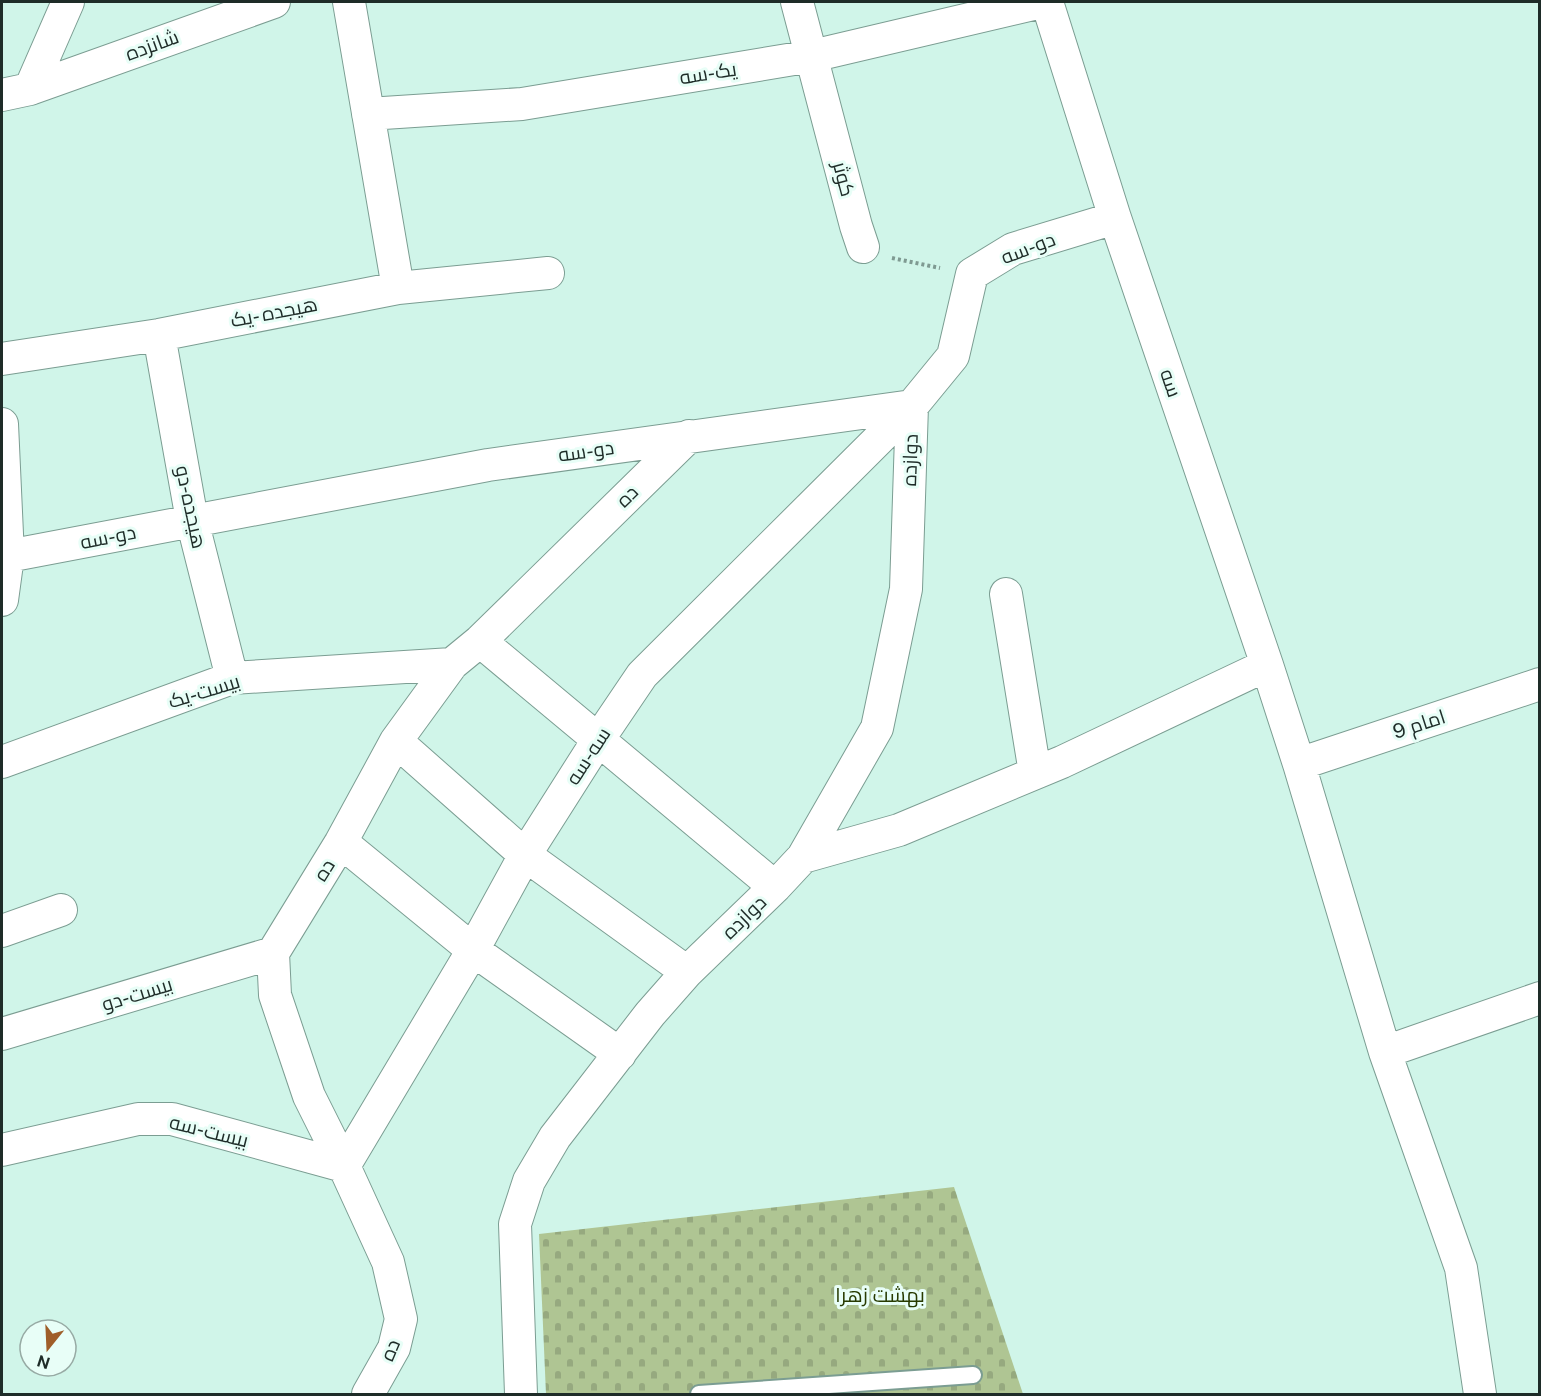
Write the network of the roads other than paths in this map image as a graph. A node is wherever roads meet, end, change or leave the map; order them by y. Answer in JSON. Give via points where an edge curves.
{"nodes":[{"id":1,"x":68,"y":2,"type":"edge"},
{"id":2,"x":274,"y":2,"type":"edge"},
{"id":3,"x":349,"y":2,"type":"edge"},
{"id":4,"x":797,"y":2,"type":"edge"},
{"id":5,"x":1045,"y":2,"type":"edge"},
{"id":6,"x":812,"y":56,"type":"junction"},
{"id":7,"x":16,"y":92,"type":"edge"},
{"id":8,"x":368,"y":114,"type":"junction"},
{"id":9,"x":1115,"y":218,"type":"junction"},
{"id":10,"x":863,"y":246,"type":"road end"},
{"id":11,"x":548,"y":273,"type":"dead end"},
{"id":12,"x":398,"y":288,"type":"junction"},
{"id":13,"x":159,"y":335,"type":"junction"},
{"id":14,"x":2,"y":359,"type":"edge"},
{"id":15,"x":912,"y":406,"type":"junction"},
{"id":16,"x":689,"y":436,"type":"junction"},
{"id":17,"x":2,"y":439,"type":"edge"},
{"id":18,"x":192,"y":520,"type":"junction"},
{"id":19,"x":8,"y":556,"type":"junction"},
{"id":20,"x":1006,"y":594,"type":"dead end"},
{"id":21,"x":2,"y":600,"type":"edge"},
{"id":22,"x":480,"y":641,"type":"junction"},
{"id":23,"x":452,"y":664,"type":"junction"},
{"id":24,"x":1267,"y":665,"type":"junction"},
{"id":25,"x":232,"y":678,"type":"junction"},
{"id":26,"x":1539,"y":684,"type":"edge"},
{"id":27,"x":396,"y":741,"type":"junction"},
{"id":28,"x":597,"y":741,"type":"junction"},
{"id":29,"x":2,"y":762,"type":"edge"},
{"id":30,"x":1299,"y":764,"type":"junction"},
{"id":31,"x":1035,"y":773,"type":"junction"},
{"id":32,"x":341,"y":842,"type":"junction"},
{"id":33,"x":525,"y":855,"type":"junction"},
{"id":34,"x":804,"y":857,"type":"junction"},
{"id":35,"x":775,"y":887,"type":"junction"},
{"id":36,"x":61,"y":910,"type":"dead end"},
{"id":37,"x":2,"y":931,"type":"edge"},
{"id":38,"x":473,"y":950,"type":"junction"},
{"id":39,"x":273,"y":953,"type":"junction"},
{"id":40,"x":687,"y":972,"type":"junction"},
{"id":41,"x":1539,"y":998,"type":"edge"},
{"id":42,"x":2,"y":1034,"type":"edge"},
{"id":43,"x":1385,"y":1052,"type":"junction"},
{"id":44,"x":620,"y":1054,"type":"junction"},
{"id":45,"x":2,"y":1150,"type":"edge"},
{"id":46,"x":344,"y":1166,"type":"junction"},
{"id":47,"x":973,"y":1375,"type":"dead end"},
{"id":48,"x":848,"y":1389,"type":"edge"},
{"id":49,"x":368,"y":1395,"type":"edge"},
{"id":50,"x":521,"y":1395,"type":"edge"},
{"id":51,"x":699,"y":1395,"type":"edge"},
{"id":52,"x":1480,"y":1395,"type":"edge"}],
"edges":[{"from":1,"to":7,"type":"street"},
{"from":2,"to":7,"type":"street","name":"شانزده"},
{"from":3,"to":8,"type":"street"},
{"from":4,"to":6,"type":"street","name":"کوثر"},
{"from":5,"to":6,"type":"street","name":"یک-سه"},
{"from":5,"to":9,"type":"street","name":"سه"},
{"from":6,"to":8,"type":"street","name":"یک-سه","via":[[522,104]]},
{"from":6,"to":10,"type":"street","name":"کوثر"},
{"from":8,"to":12,"type":"street"},
{"from":9,"to":15,"type":"street","name":"دو-سه","via":[[1013,249],[972,274],[953,356]]},
{"from":9,"to":24,"type":"street","name":"سه"},
{"from":11,"to":12,"type":"street","name":"هیجده -یک"},
{"from":12,"to":13,"type":"street","name":"هیجده -یک"},
{"from":13,"to":14,"type":"street","name":"هیجده -یک"},
{"from":13,"to":18,"type":"street","name":"هیجده-دو"},
{"from":15,"to":16,"type":"street","name":"دو-سه"},
{"from":15,"to":28,"type":"street","name":"سه-سه","via":[[642,675]]},
{"from":15,"to":34,"type":"street","name":"دوازده","via":[[906,589],[877,728]]},
{"from":16,"to":18,"type":"street","name":"دو-سه","via":[[488,465]]},
{"from":16,"to":22,"type":"street","name":"ده"},
{"from":17,"to":19,"type":"street"},
{"from":18,"to":19,"type":"street","name":"دو-سه"},
{"from":18,"to":25,"type":"street","name":"هیجده-دو"},
{"from":19,"to":21,"type":"street"},
{"from":20,"to":31,"type":"street"},
{"from":22,"to":23,"type":"street","name":"ده"},
{"from":22,"to":28,"type":"street"},
{"from":23,"to":25,"type":"street","name":"بیست-یک"},
{"from":23,"to":27,"type":"street","name":"ده"},
{"from":24,"to":30,"type":"street","name":"سه"},
{"from":24,"to":31,"type":"street"},
{"from":25,"to":29,"type":"street","name":"بیست-یک"},
{"from":26,"to":30,"type":"street","name":"امام 9"},
{"from":27,"to":32,"type":"street","name":"ده"},
{"from":27,"to":33,"type":"street"},
{"from":28,"to":33,"type":"street","name":"سه-سه"},
{"from":28,"to":35,"type":"street"},
{"from":30,"to":43,"type":"street","name":"سه"},
{"from":31,"to":34,"type":"street","via":[[898,830]]},
{"from":32,"to":38,"type":"street"},
{"from":32,"to":39,"type":"street","name":"ده"},
{"from":33,"to":38,"type":"street","name":"سه-سه"},
{"from":33,"to":40,"type":"street"},
{"from":34,"to":35,"type":"street","name":"دوازده"},
{"from":35,"to":40,"type":"street","name":"دوازده"},
{"from":36,"to":37,"type":"street"},
{"from":38,"to":44,"type":"street"},
{"from":38,"to":46,"type":"street","name":"سه-سه"},
{"from":39,"to":42,"type":"street","name":"بیست-دو"},
{"from":39,"to":46,"type":"street","name":"ده","via":[[274,995],[309,1096]]},
{"from":40,"to":44,"type":"street","name":"دوازده"},
{"from":41,"to":43,"type":"street"},
{"from":43,"to":52,"type":"street","name":"سه","via":[[1461,1268]]},
{"from":44,"to":50,"type":"street","name":"دوازده","via":[[555,1137],[529,1181],[515,1224]]},
{"from":45,"to":46,"type":"street","name":"بیست-سه","via":[[138,1119],[172,1119]]},
{"from":46,"to":49,"type":"street","name":"ده","via":[[388,1262],[401,1319],[394,1348]]},
{"from":47,"to":48,"type":"lane"},
{"from":48,"to":51,"type":"lane"}]}
